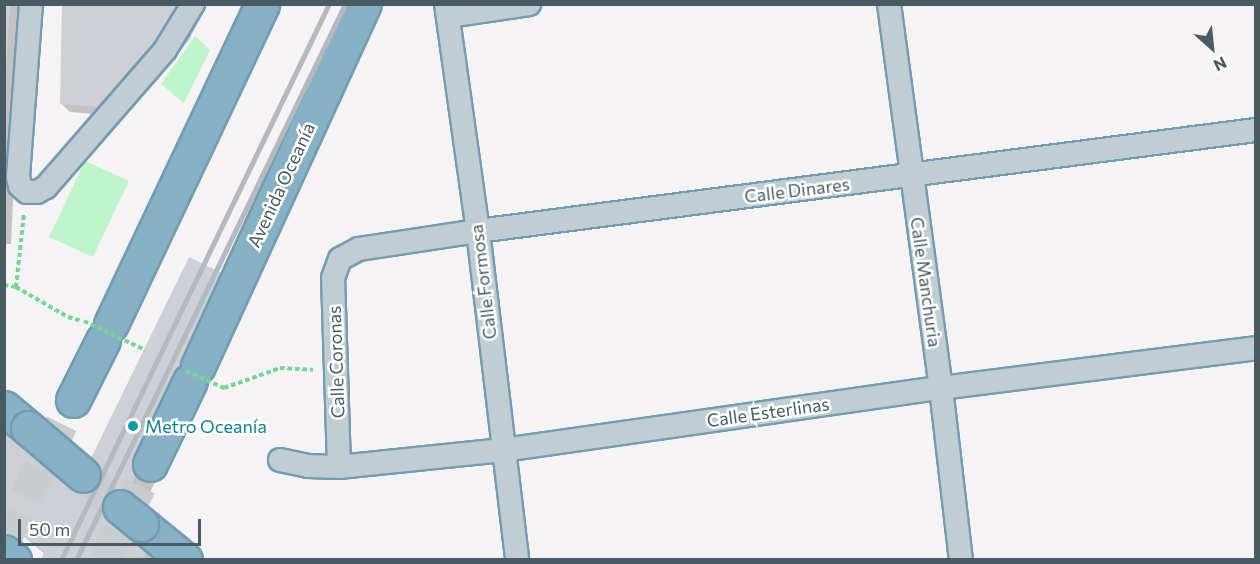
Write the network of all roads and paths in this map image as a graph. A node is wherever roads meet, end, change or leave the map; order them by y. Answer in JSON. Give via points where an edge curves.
{"nodes":[{"id":1,"x":31,"y":4,"type":"edge"},
{"id":2,"x":193,"y":4,"type":"edge"},
{"id":3,"x":262,"y":4,"type":"edge"},
{"id":4,"x":364,"y":4,"type":"edge"},
{"id":5,"x":529,"y":4,"type":"edge"},
{"id":6,"x":889,"y":4,"type":"edge"},
{"id":7,"x":447,"y":10,"type":"edge"},
{"id":8,"x":1256,"y":130,"type":"edge"},
{"id":9,"x":910,"y":176,"type":"junction"},
{"id":10,"x":27,"y":192,"type":"junction"},
{"id":11,"x":478,"y":231,"type":"junction"},
{"id":12,"x":340,"y":259,"type":"joint"},
{"id":13,"x":4,"y":285,"type":"edge"},
{"id":14,"x":16,"y":287,"type":"junction"},
{"id":15,"x":99,"y":328,"type":"junction"},
{"id":16,"x":1256,"y":348,"type":"edge"},
{"id":17,"x":145,"y":350,"type":"dead end"},
{"id":18,"x":335,"y":371,"type":"junction"},
{"id":19,"x":191,"y":373,"type":"junction"},
{"id":20,"x":941,"y":388,"type":"junction"},
{"id":21,"x":73,"y":400,"type":"tunnel mouth"},
{"id":22,"x":16,"y":418,"type":"edge"},
{"id":23,"x":503,"y":450,"type":"junction"},
{"id":24,"x":280,"y":460,"type":"dead end"},
{"id":25,"x":150,"y":464,"type":"tunnel mouth"},
{"id":26,"x":339,"y":467,"type":"junction"},
{"id":27,"x":83,"y":475,"type":"tunnel mouth"},
{"id":28,"x":130,"y":515,"type":"tunnel mouth"},
{"id":29,"x":4,"y":552,"type":"edge"},
{"id":30,"x":14,"y":560,"type":"edge"},
{"id":31,"x":185,"y":560,"type":"edge"},
{"id":32,"x":517,"y":560,"type":"edge"},
{"id":33,"x":961,"y":560,"type":"edge"}],
"edges":[{"from":1,"to":10,"type":"street","via":[[18,177]]},
{"from":2,"to":10,"type":"street","via":[[165,50],[46,187]]},
{"from":3,"to":15,"type":"highway"},
{"from":4,"to":19,"type":"highway","name":"Avenida Oceanía"},
{"from":5,"to":7,"type":"street"},
{"from":6,"to":9,"type":"street","name":"Calle Manchuria"},
{"from":7,"to":11,"type":"street","name":"Calle Formosa"},
{"from":8,"to":9,"type":"street","name":"Calle Dinares"},
{"from":9,"to":11,"type":"street","name":"Calle Dinares"},
{"from":9,"to":20,"type":"street","name":"Calle Manchuria"},
{"from":10,"to":14,"type":"path"},
{"from":11,"to":12,"type":"street","name":"Calle Dinares","via":[[359,249]]},
{"from":11,"to":23,"type":"street","name":"Calle Formosa"},
{"from":12,"to":18,"type":"street","name":"Calle Coronas","via":[[333,279]]},
{"from":13,"to":14,"type":"path"},
{"from":14,"to":15,"type":"path","via":[[68,317]]},
{"from":15,"to":17,"type":"path","bridge":true},
{"from":15,"to":21,"type":"highway"},
{"from":16,"to":20,"type":"street","name":"Calle Esterlinas"},
{"from":18,"to":19,"type":"path","bridge":true,"via":[[280,368],[224,388]]},
{"from":18,"to":26,"type":"street","name":"Calle Coronas"},
{"from":19,"to":25,"type":"highway","name":"Avenida Oceanía"},
{"from":20,"to":23,"type":"street","name":"Calle Esterlinas"},
{"from":20,"to":33,"type":"street","name":"Calle Manchuria"},
{"from":22,"to":27,"type":"highway","bridge":true},
{"from":23,"to":26,"type":"street","name":"Calle Esterlinas"},
{"from":23,"to":32,"type":"street","name":"Calle Formosa"},
{"from":24,"to":26,"type":"street","name":"Calle Esterlinas"},
{"from":28,"to":31,"type":"highway"},
{"from":29,"to":30,"type":"highway"}]}
